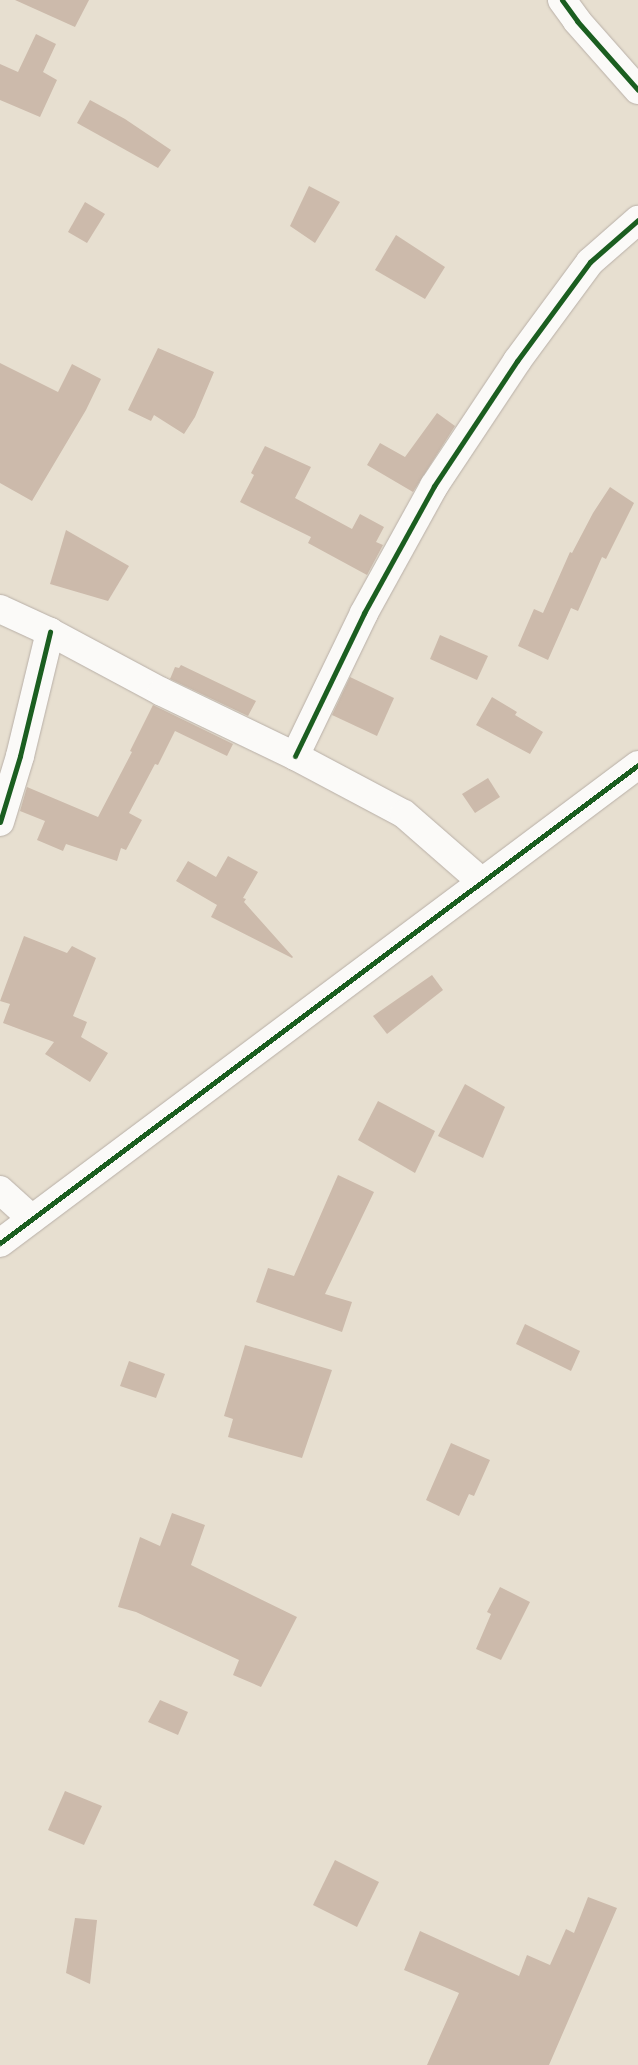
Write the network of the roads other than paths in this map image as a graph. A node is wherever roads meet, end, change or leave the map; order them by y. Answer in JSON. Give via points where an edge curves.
{"nodes":[{"id":1,"x":562,"y":0,"type":"edge"},
{"id":2,"x":638,"y":90,"type":"edge"},
{"id":3,"x":638,"y":220,"type":"edge"},
{"id":4,"x":0,"y":609,"type":"edge"},
{"id":5,"x":50,"y":632,"type":"junction"},
{"id":6,"x":295,"y":756,"type":"junction"},
{"id":7,"x":638,"y":766,"type":"edge"},
{"id":8,"x":0,"y":822,"type":"edge"},
{"id":9,"x":482,"y":882,"type":"junction"},
{"id":10,"x":0,"y":1190,"type":"edge"},
{"id":11,"x":32,"y":1219,"type":"junction"},
{"id":12,"x":0,"y":1242,"type":"edge"}],
"edges":[{"from":1,"to":2,"type":"street"},
{"from":3,"to":6,"type":"street","via":[[590,262],[517,361],[434,486],[364,613]]},
{"from":4,"to":5,"type":"street"},
{"from":5,"to":6,"type":"street","via":[[162,692]]},
{"from":5,"to":8,"type":"street","via":[[20,756]]},
{"from":6,"to":9,"type":"street","via":[[404,814]]},
{"from":7,"to":9,"type":"street"},
{"from":9,"to":11,"type":"street"},
{"from":10,"to":11,"type":"street"},
{"from":11,"to":12,"type":"street"}]}
